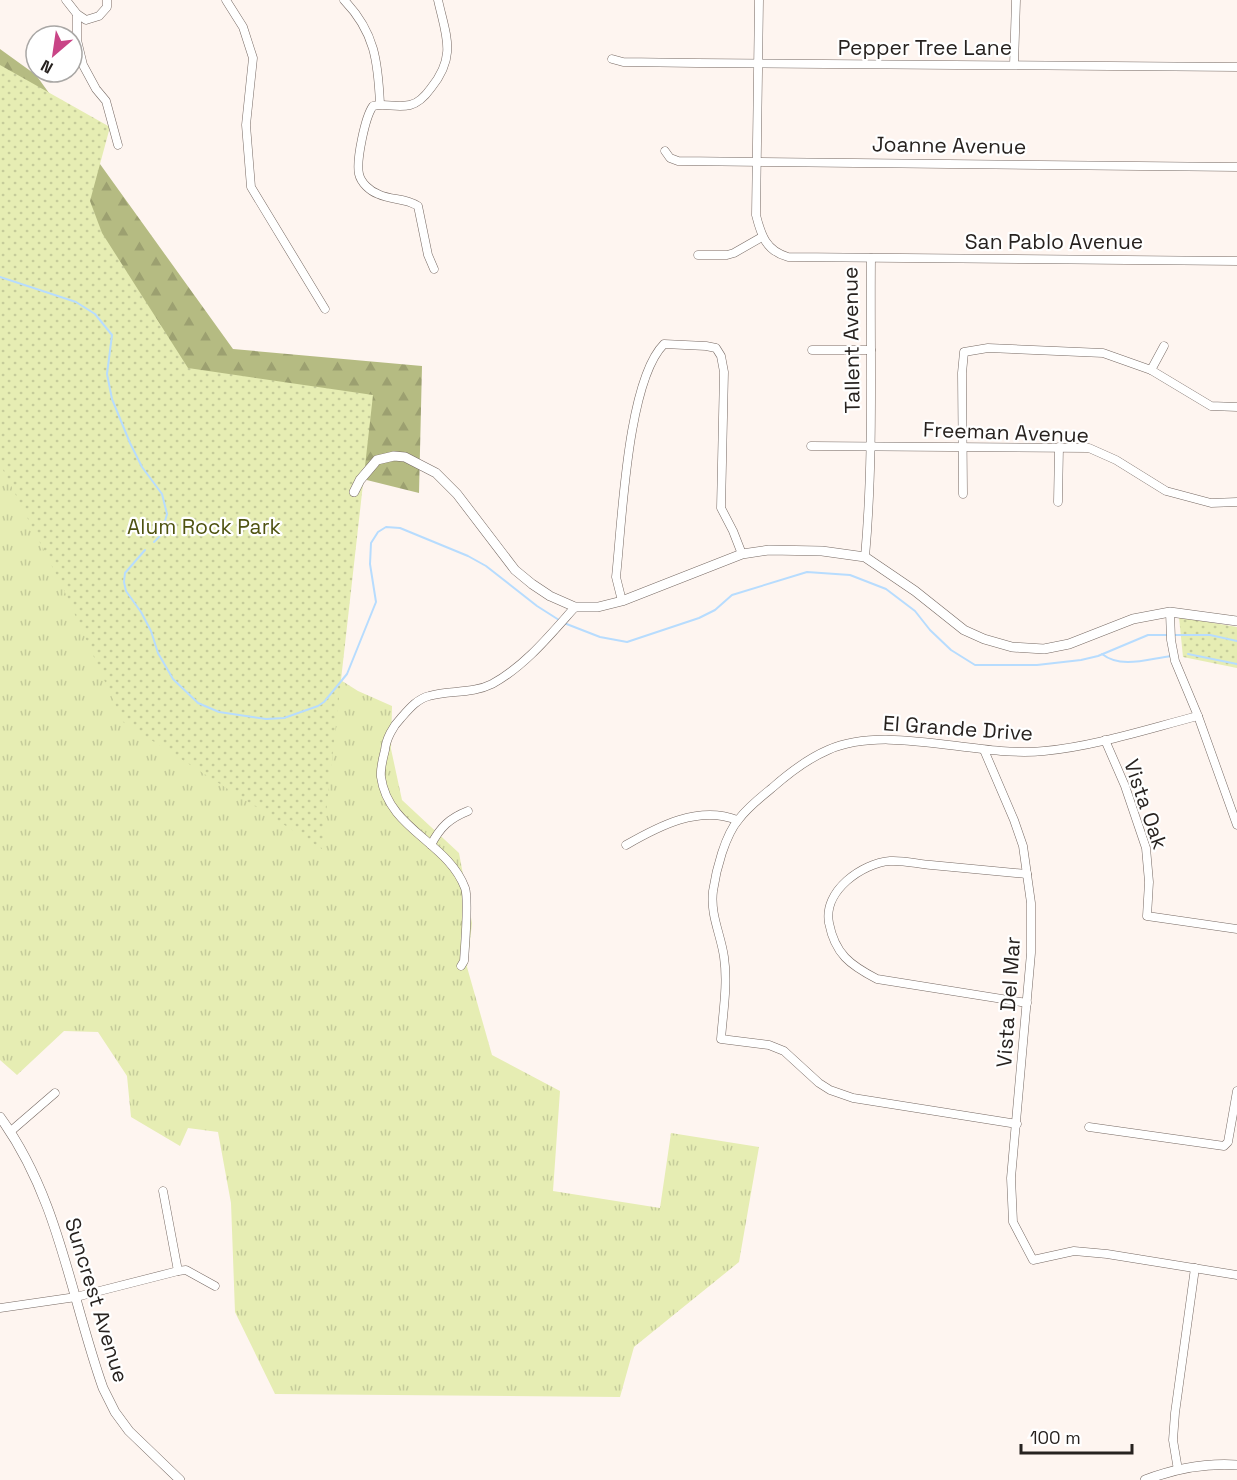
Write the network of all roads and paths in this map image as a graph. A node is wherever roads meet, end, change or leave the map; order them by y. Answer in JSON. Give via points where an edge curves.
{"nodes":[{"id":1,"x":66,"y":0,"type":"edge"},
{"id":2,"x":107,"y":0,"type":"edge"},
{"id":3,"x":226,"y":0,"type":"edge"},
{"id":4,"x":344,"y":0,"type":"edge"},
{"id":5,"x":438,"y":0,"type":"edge"},
{"id":6,"x":759,"y":0,"type":"edge"},
{"id":7,"x":1016,"y":0,"type":"edge"},
{"id":8,"x":77,"y":14,"type":"junction"},
{"id":9,"x":612,"y":59,"type":"dead end"},
{"id":10,"x":759,"y":63,"type":"junction"},
{"id":11,"x":1014,"y":65,"type":"junction"},
{"id":12,"x":1237,"y":67,"type":"edge"},
{"id":13,"x":380,"y":104,"type":"junction"},
{"id":14,"x":118,"y":145,"type":"dead end"},
{"id":15,"x":665,"y":152,"type":"dead end"},
{"id":16,"x":757,"y":161,"type":"junction"},
{"id":17,"x":1237,"y":167,"type":"edge"},
{"id":18,"x":762,"y":237,"type":"junction"},
{"id":19,"x":698,"y":255,"type":"dead end"},
{"id":20,"x":871,"y":258,"type":"junction"},
{"id":21,"x":1237,"y":261,"type":"edge"},
{"id":22,"x":434,"y":269,"type":"dead end"},
{"id":23,"x":325,"y":309,"type":"dead end"},
{"id":24,"x":1164,"y":346,"type":"dead end"},
{"id":25,"x":812,"y":350,"type":"dead end"},
{"id":26,"x":871,"y":350,"type":"junction"},
{"id":27,"x":1151,"y":370,"type":"junction"},
{"id":28,"x":1237,"y":407,"type":"edge"},
{"id":29,"x":811,"y":446,"type":"dead end"},
{"id":30,"x":871,"y":447,"type":"junction"},
{"id":31,"x":963,"y":447,"type":"junction"},
{"id":32,"x":1059,"y":447,"type":"junction"},
{"id":33,"x":354,"y":492,"type":"dead end"},
{"id":34,"x":963,"y":494,"type":"dead end"},
{"id":35,"x":1058,"y":502,"type":"dead end"},
{"id":36,"x":1237,"y":502,"type":"edge"},
{"id":37,"x":742,"y":554,"type":"junction"},
{"id":38,"x":866,"y":556,"type":"junction"},
{"id":39,"x":622,"y":601,"type":"junction"},
{"id":40,"x":575,"y":607,"type":"junction"},
{"id":41,"x":1170,"y":612,"type":"junction"},
{"id":42,"x":1236,"y":620,"type":"edge"},
{"id":43,"x":1198,"y":716,"type":"junction"},
{"id":44,"x":1105,"y":740,"type":"junction"},
{"id":45,"x":984,"y":750,"type":"junction"},
{"id":46,"x":468,"y":811,"type":"dead end"},
{"id":47,"x":737,"y":820,"type":"junction"},
{"id":48,"x":1237,"y":825,"type":"edge"},
{"id":49,"x":431,"y":845,"type":"junction"},
{"id":50,"x":626,"y":845,"type":"dead end"},
{"id":51,"x":1027,"y":874,"type":"junction"},
{"id":52,"x":1237,"y":929,"type":"edge"},
{"id":53,"x":461,"y":966,"type":"dead end"},
{"id":54,"x":1027,"y":1003,"type":"junction"},
{"id":55,"x":1237,"y":1091,"type":"edge"},
{"id":56,"x":55,"y":1093,"type":"dead end"},
{"id":57,"x":0,"y":1117,"type":"edge"},
{"id":58,"x":1017,"y":1124,"type":"junction"},
{"id":59,"x":1089,"y":1127,"type":"dead end"},
{"id":60,"x":11,"y":1131,"type":"junction"},
{"id":61,"x":163,"y":1191,"type":"dead end"},
{"id":62,"x":1195,"y":1268,"type":"junction"},
{"id":63,"x":178,"y":1271,"type":"junction"},
{"id":64,"x":1237,"y":1275,"type":"edge"},
{"id":65,"x":215,"y":1286,"type":"dead end"},
{"id":66,"x":76,"y":1297,"type":"junction"},
{"id":67,"x":0,"y":1308,"type":"edge"},
{"id":68,"x":1237,"y":1466,"type":"edge"},
{"id":69,"x":1178,"y":1470,"type":"junction"},
{"id":70,"x":180,"y":1480,"type":"edge"},
{"id":71,"x":1145,"y":1480,"type":"edge"}],
"edges":[{"from":1,"to":8,"type":"street"},
{"from":2,"to":8,"type":"street","via":[[107,7],[93,19],[86,20]]},
{"from":3,"to":23,"type":"street","via":[[243,27],[253,58],[246,125],[251,187]]},
{"from":4,"to":13,"type":"street","via":[[364,26],[375,51]]},
{"from":5,"to":13,"type":"street","via":[[447,38],[447,63],[426,95],[416,102]]},
{"from":6,"to":10,"type":"street"},
{"from":7,"to":11,"type":"street"},
{"from":8,"to":14,"type":"street","via":[[82,65],[106,101]]},
{"from":9,"to":10,"type":"street","name":"Pepper Tree Lane"},
{"from":10,"to":11,"type":"street","name":"Pepper Tree Lane"},
{"from":10,"to":16,"type":"street"},
{"from":11,"to":12,"type":"street","name":"Pepper Tree Lane"},
{"from":13,"to":22,"type":"street","via":[[367,115],[359,174],[377,194],[407,199],[418,206]]},
{"from":15,"to":16,"type":"street","name":"Joanne Avenue","via":[[678,161]]},
{"from":16,"to":17,"type":"street","name":"Joanne Avenue"},
{"from":16,"to":18,"type":"street","via":[[756,215]]},
{"from":18,"to":19,"type":"street","via":[[727,255]]},
{"from":18,"to":20,"type":"street","name":"Tallent Avenue","via":[[770,248],[788,257]]},
{"from":20,"to":21,"type":"street","name":"San Pablo Avenue"},
{"from":20,"to":26,"type":"street","name":"Tallent Avenue"},
{"from":24,"to":27,"type":"street"},
{"from":25,"to":26,"type":"street"},
{"from":26,"to":30,"type":"street","name":"Tallent Avenue"},
{"from":27,"to":28,"type":"street","via":[[1211,406]]},
{"from":27,"to":31,"type":"street","via":[[1103,353],[988,348],[964,352]]},
{"from":29,"to":30,"type":"street","name":"Freeman Avenue"},
{"from":30,"to":31,"type":"street","name":"Freeman Avenue"},
{"from":30,"to":38,"type":"street","name":"Tallent Avenue"},
{"from":31,"to":32,"type":"street","name":"Freeman Avenue"},
{"from":31,"to":34,"type":"street"},
{"from":32,"to":35,"type":"street"},
{"from":32,"to":36,"type":"street","name":"Freeman Avenue","via":[[1089,448],[1166,491],[1211,503]]},
{"from":33,"to":40,"type":"street","via":[[377,460],[394,456],[405,457],[436,473],[457,494],[515,570],[550,596]]},
{"from":37,"to":38,"type":"street","via":[[768,550]]},
{"from":37,"to":39,"type":"street"},
{"from":37,"to":39,"type":"street","via":[[721,508],[721,356],[716,348],[706,346],[664,345],[653,359],[631,428],[616,577]]},
{"from":38,"to":41,"type":"street","via":[[964,630],[1012,647],[1044,649],[1133,619]]},
{"from":39,"to":40,"type":"street"},
{"from":40,"to":49,"type":"street","via":[[516,669],[489,686],[428,696],[412,705],[396,723],[385,744],[381,777],[390,803],[405,824]]},
{"from":41,"to":42,"type":"street"},
{"from":41,"to":43,"type":"street","via":[[1176,661]]},
{"from":43,"to":44,"type":"street","name":"El Grande Drive"},
{"from":43,"to":48,"type":"street"},
{"from":44,"to":45,"type":"street","name":"El Grande Drive","via":[[1042,752]]},
{"from":44,"to":52,"type":"street","name":"Vista Oak","via":[[1146,848],[1147,916]]},
{"from":45,"to":47,"type":"street","name":"El Grande Drive","via":[[886,739],[856,741],[801,764]]},
{"from":45,"to":51,"type":"street","name":"Vista Del Mar","via":[[1014,820]]},
{"from":46,"to":49,"type":"street","via":[[452,818],[438,831]]},
{"from":47,"to":50,"type":"street","via":[[725,815],[684,818]]},
{"from":47,"to":58,"type":"street","name":"El Grande Drive","via":[[719,863],[713,892],[713,916],[724,956],[726,982],[721,1039],[769,1044],[784,1051],[819,1083],[853,1098]]},
{"from":49,"to":53,"type":"street","via":[[455,869],[466,890]]},
{"from":51,"to":54,"type":"street","name":"Vista Del Mar","via":[[1031,903]]},
{"from":51,"to":54,"type":"street","via":[[890,861],[865,869],[842,885],[829,905],[828,918],[835,943],[844,956],[877,979]]},
{"from":54,"to":58,"type":"street","name":"Vista Del Mar"},
{"from":55,"to":59,"type":"street","via":[[1228,1143],[1224,1146]]},
{"from":56,"to":60,"type":"street"},
{"from":57,"to":60,"type":"street","name":"Suncrest Avenue"},
{"from":58,"to":62,"type":"street","name":"Vista Del Mar","via":[[1011,1178],[1013,1222],[1033,1260],[1074,1251]]},
{"from":60,"to":66,"type":"street","name":"Suncrest Avenue","via":[[42,1190]]},
{"from":61,"to":63,"type":"street"},
{"from":62,"to":64,"type":"street"},
{"from":62,"to":69,"type":"street","via":[[1175,1413],[1173,1440]]},
{"from":63,"to":65,"type":"street","via":[[186,1270]]},
{"from":63,"to":66,"type":"street"},
{"from":66,"to":67,"type":"street"},
{"from":66,"to":70,"type":"street","name":"Suncrest Avenue","via":[[93,1359],[115,1412],[129,1431]]},
{"from":68,"to":69,"type":"street"},
{"from":69,"to":71,"type":"street"}]}
